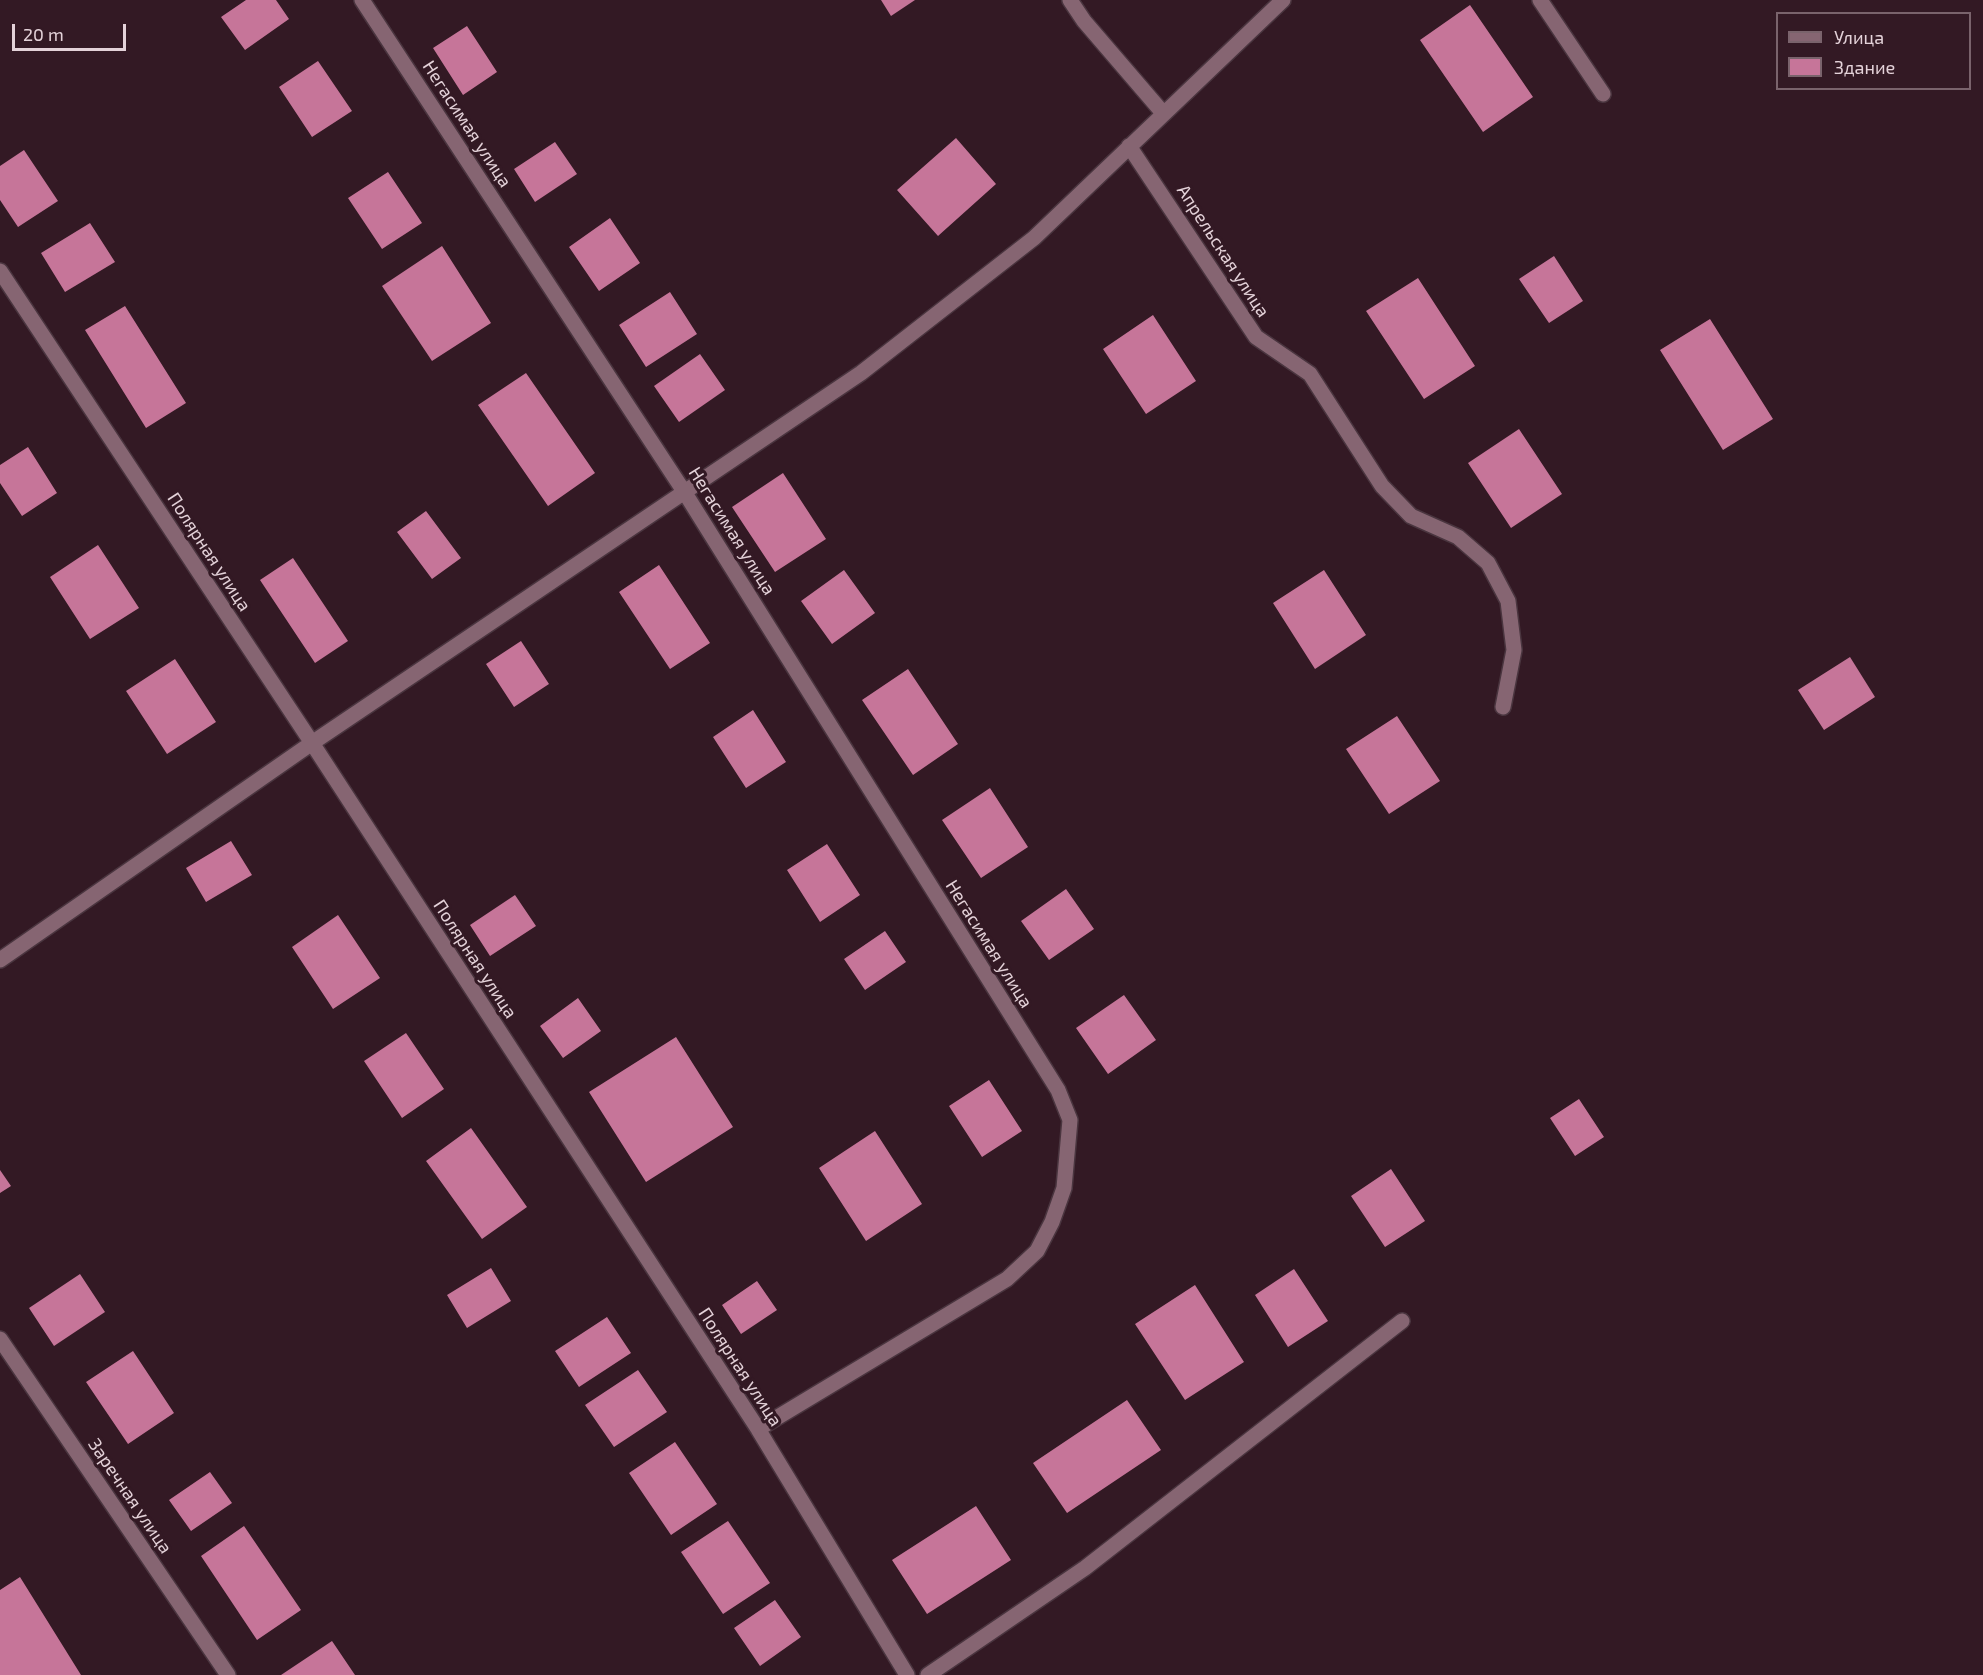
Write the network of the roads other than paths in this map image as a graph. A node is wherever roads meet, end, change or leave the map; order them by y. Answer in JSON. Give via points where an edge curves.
{"nodes":[{"id":1,"x":362,"y":0,"type":"edge"},
{"id":2,"x":1070,"y":0,"type":"edge"},
{"id":3,"x":1283,"y":0,"type":"edge"},
{"id":4,"x":1540,"y":0,"type":"edge"},
{"id":5,"x":1603,"y":94,"type":"dead end"},
{"id":6,"x":1163,"y":113,"type":"junction"},
{"id":7,"x":1130,"y":146,"type":"junction"},
{"id":8,"x":0,"y":271,"type":"edge"},
{"id":9,"x":685,"y":493,"type":"junction"},
{"id":10,"x":1503,"y":707,"type":"dead end"},
{"id":11,"x":312,"y":743,"type":"junction"},
{"id":12,"x":0,"y":960,"type":"edge"},
{"id":13,"x":1402,"y":1321,"type":"dead end"},
{"id":14,"x":0,"y":1339,"type":"edge"},
{"id":15,"x":758,"y":1429,"type":"junction"},
{"id":16,"x":228,"y":1675,"type":"edge"},
{"id":17,"x":907,"y":1675,"type":"edge"},
{"id":18,"x":928,"y":1675,"type":"edge"}],
"edges":[{"from":1,"to":9,"type":"street","name":"Негасимая улица"},
{"from":2,"to":6,"type":"street"},
{"from":3,"to":6,"type":"street"},
{"from":4,"to":5,"type":"street"},
{"from":6,"to":7,"type":"street"},
{"from":7,"to":9,"type":"street","via":[[1034,238],[861,373]]},
{"from":7,"to":10,"type":"street","name":"Апрельская улица","via":[[1256,337],[1310,374],[1382,486],[1411,516],[1458,537],[1488,563],[1508,601],[1514,650]]},
{"from":8,"to":11,"type":"street","name":"Полярная улица"},
{"from":9,"to":11,"type":"street"},
{"from":9,"to":15,"type":"street","name":"Негасимая улица","via":[[1058,1090],[1070,1120],[1064,1188],[1037,1251],[1008,1279]]},
{"from":11,"to":12,"type":"street"},
{"from":11,"to":15,"type":"street","name":"Полярная улица"},
{"from":13,"to":18,"type":"street","via":[[1085,1568]]},
{"from":14,"to":16,"type":"street","name":"Заречная улица"},
{"from":15,"to":17,"type":"street","name":"Полярная улица"}]}
